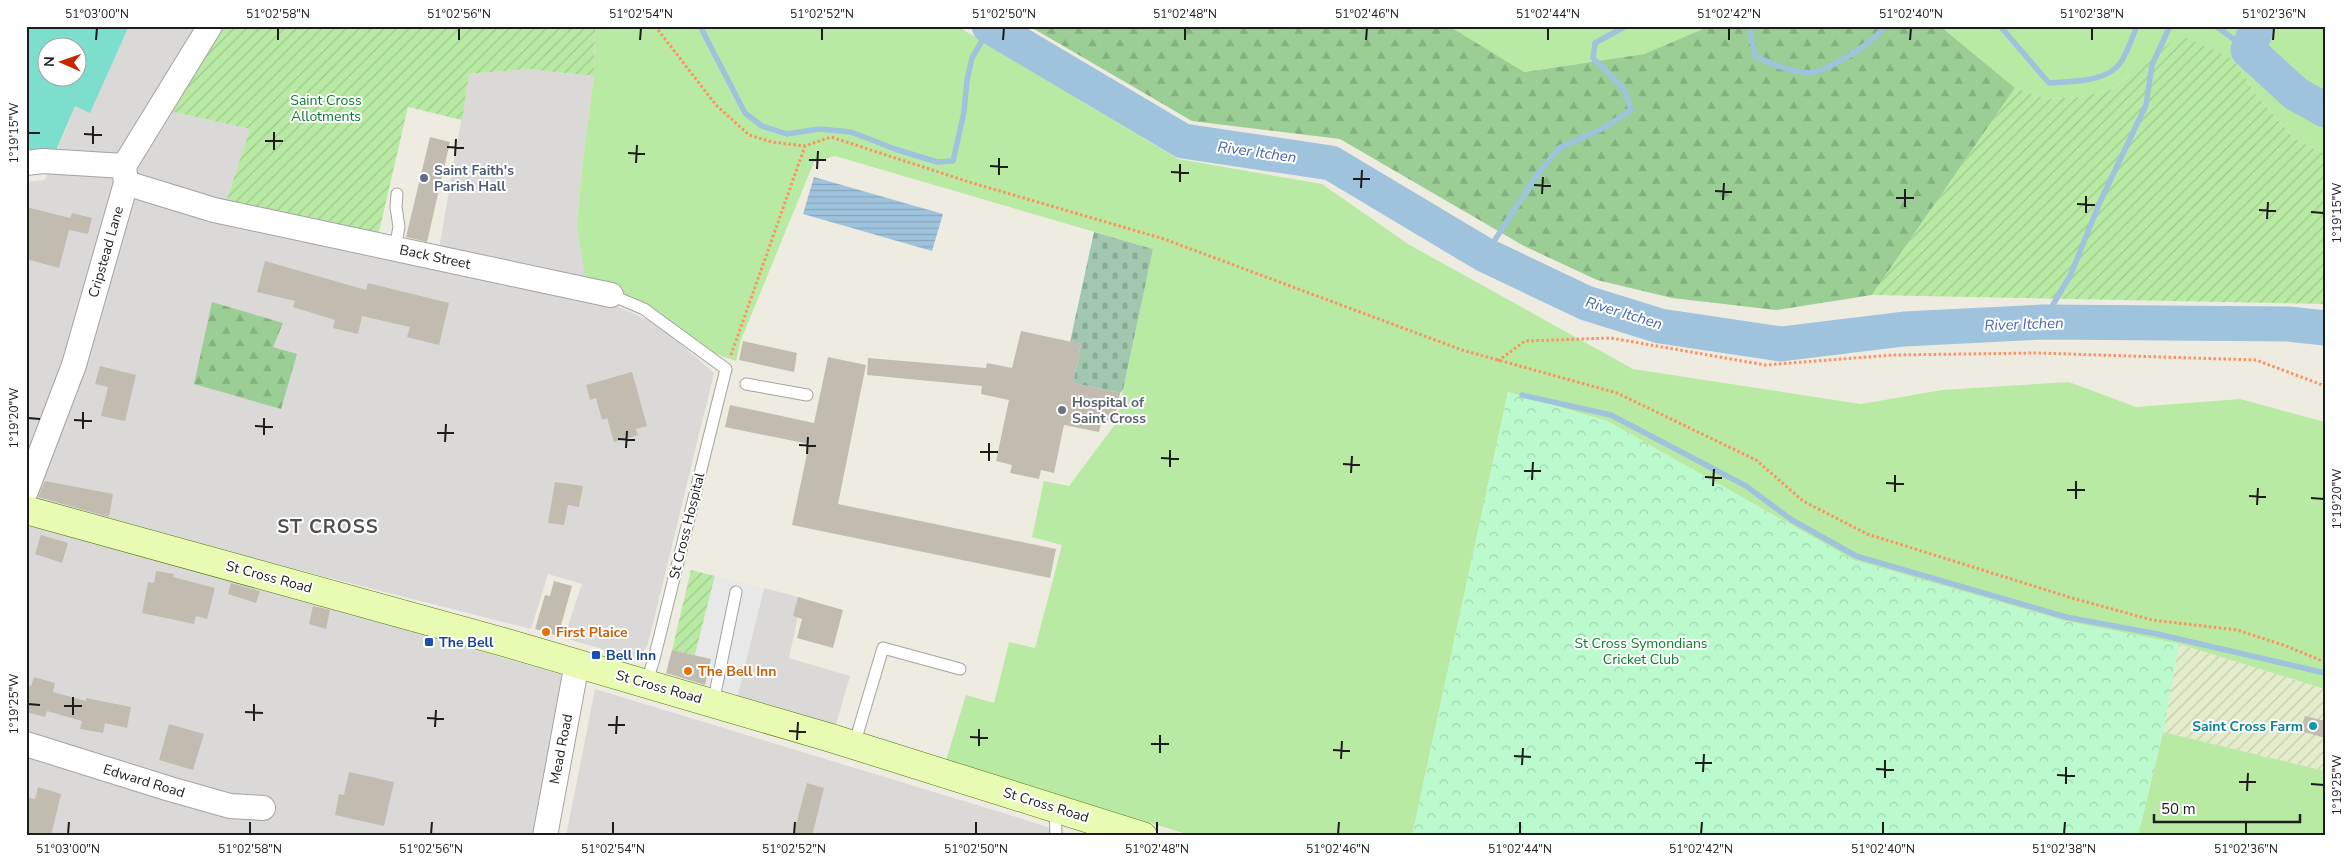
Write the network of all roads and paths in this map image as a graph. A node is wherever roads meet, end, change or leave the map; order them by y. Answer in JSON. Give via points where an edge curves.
{"nodes":[{"id":1,"x":210,"y":26,"type":"edge"},
{"id":2,"x":655,"y":26,"type":"edge"},
{"id":3,"x":805,"y":146,"type":"junction"},
{"id":4,"x":26,"y":162,"type":"edge"},
{"id":5,"x":125,"y":175,"type":"junction"},
{"id":6,"x":397,"y":194,"type":"dead end"},
{"id":7,"x":394,"y":248,"type":"junction"},
{"id":8,"x":611,"y":296,"type":"joint"},
{"id":9,"x":1498,"y":361,"type":"junction"},
{"id":10,"x":733,"y":378,"type":"junction"},
{"id":11,"x":2325,"y":386,"type":"edge"},
{"id":12,"x":807,"y":395,"type":"dead end"},
{"id":13,"x":26,"y":492,"type":"edge"},
{"id":14,"x":26,"y":510,"type":"edge"},
{"id":15,"x":736,"y":592,"type":"dead end"},
{"id":16,"x":2325,"y":662,"type":"edge"},
{"id":17,"x":577,"y":663,"type":"junction"},
{"id":18,"x":960,"y":669,"type":"dead end"},
{"id":19,"x":646,"y":684,"type":"junction"},
{"id":20,"x":713,"y":703,"type":"junction"},
{"id":21,"x":26,"y":744,"type":"edge"},
{"id":22,"x":854,"y":745,"type":"junction"},
{"id":23,"x":263,"y":808,"type":"dead end"},
{"id":24,"x":1055,"y":808,"type":"junction"},
{"id":25,"x":545,"y":836,"type":"edge"},
{"id":26,"x":1056,"y":836,"type":"edge"},
{"id":27,"x":1143,"y":836,"type":"edge"}],
"edges":[{"from":1,"to":5,"type":"street","name":"Cripstead Lane"},
{"from":2,"to":3,"type":"path","via":[[716,105],[749,135]]},
{"from":3,"to":9,"type":"path","via":[[832,137],[969,182],[1164,239]]},
{"from":3,"to":10,"type":"path"},
{"from":4,"to":5,"type":"street","name":"Back Street","via":[[43,161]]},
{"from":5,"to":7,"type":"street","name":"Back Street","via":[[214,210]]},
{"from":5,"to":13,"type":"street","name":"Cripstead Lane","via":[[74,365]]},
{"from":6,"to":7,"type":"lane","via":[[398,227]]},
{"from":7,"to":8,"type":"street","name":"Back Street"},
{"from":8,"to":10,"type":"lane","name":"Back Street","via":[[644,308]]},
{"from":9,"to":11,"type":"path","via":[[1526,341],[1612,338],[1765,365],[1893,355],[2037,353],[2256,360]]},
{"from":9,"to":16,"type":"path","via":[[1617,393],[1756,460],[1803,500],[1866,534],[2152,620],[2237,630]]},
{"from":10,"to":12,"type":"lane"},
{"from":10,"to":19,"type":"lane","name":"St Cross Hospital"},
{"from":14,"to":17,"type":"main road","name":"St Cross Road"},
{"from":15,"to":20,"type":"lane"},
{"from":17,"to":19,"type":"main road","name":"St Cross Road"},
{"from":17,"to":25,"type":"street","name":"Mead Road"},
{"from":18,"to":22,"type":"lane","via":[[883,648]]},
{"from":19,"to":20,"type":"main road","name":"St Cross Road"},
{"from":20,"to":22,"type":"main road","name":"St Cross Road"},
{"from":21,"to":23,"type":"street","name":"Edward Road","via":[[230,806]]},
{"from":22,"to":24,"type":"main road","name":"St Cross Road"},
{"from":24,"to":26,"type":"lane"},
{"from":24,"to":27,"type":"main road","name":"St Cross Road"}]}
